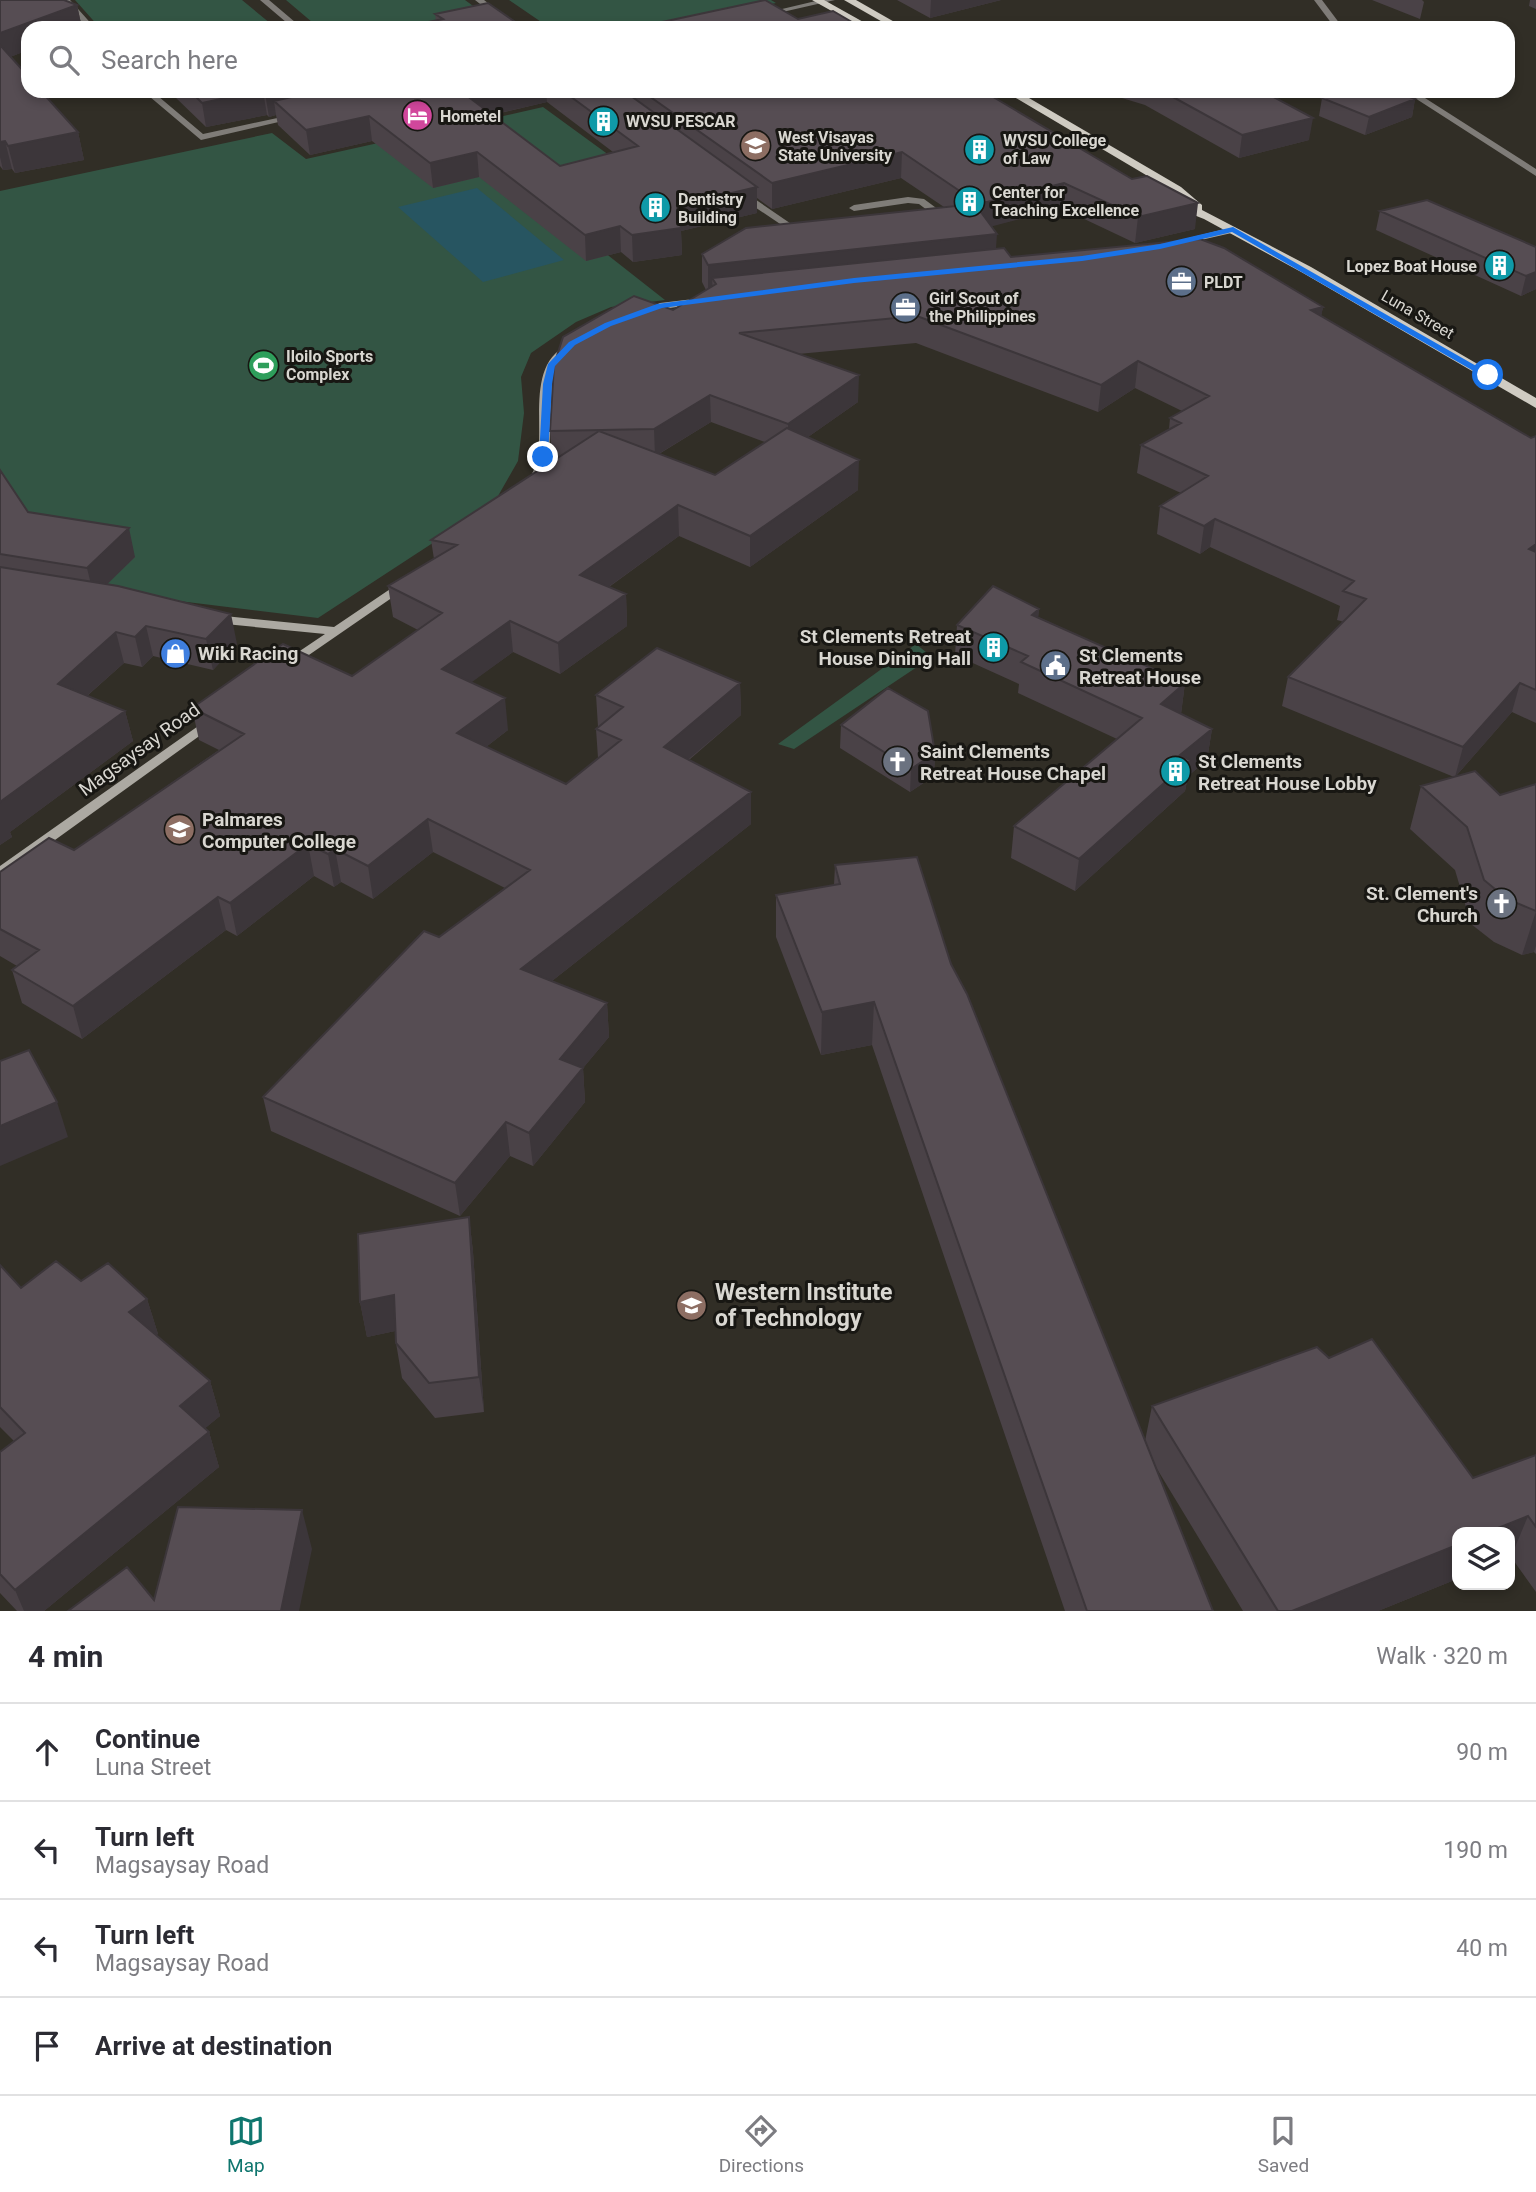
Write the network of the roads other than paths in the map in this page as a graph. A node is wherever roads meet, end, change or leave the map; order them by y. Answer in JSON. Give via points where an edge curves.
{"nodes":[{"id":1,"x":66,"y":0,"type":"edge"},
{"id":2,"x":264,"y":0,"type":"edge"},
{"id":3,"x":479,"y":0,"type":"edge"},
{"id":4,"x":849,"y":0,"type":"edge"},
{"id":5,"x":1318,"y":0,"type":"edge"},
{"id":6,"x":823,"y":1,"type":"edge"},
{"id":7,"x":501,"y":16,"type":"junction"},
{"id":8,"x":755,"y":17,"type":"edge"},
{"id":9,"x":489,"y":18,"type":"edge"},
{"id":10,"x":85,"y":21,"type":"edge"},
{"id":11,"x":290,"y":21,"type":"edge"},
{"id":12,"x":507,"y":21,"type":"edge"},
{"id":13,"x":857,"y":21,"type":"edge"},
{"id":14,"x":887,"y":21,"type":"edge"},
{"id":15,"x":1334,"y":21,"type":"edge"},
{"id":16,"x":155,"y":98,"type":"edge"},
{"id":17,"x":1021,"y":98,"type":"edge"},
{"id":18,"x":1419,"y":98,"type":"edge"},
{"id":19,"x":307,"y":114,"type":"edge"},
{"id":20,"x":1536,"y":173,"type":"edge"},
{"id":21,"x":735,"y":189,"type":"edge"},
{"id":22,"x":1164,"y":199,"type":"edge"},
{"id":23,"x":853,"y":208,"type":"dead end"},
{"id":24,"x":1208,"y":216,"type":"junction"},
{"id":25,"x":918,"y":225,"type":"edge"},
{"id":26,"x":1233,"y":230,"type":"junction"},
{"id":27,"x":806,"y":235,"type":"edge"},
{"id":28,"x":1160,"y":247,"type":"edge"},
{"id":29,"x":709,"y":300,"type":"edge"},
{"id":30,"x":634,"y":315,"type":"edge"},
{"id":31,"x":572,"y":344,"type":"edge"},
{"id":32,"x":1536,"y":404,"type":"edge"},
{"id":33,"x":528,"y":490,"type":"edge"},
{"id":34,"x":420,"y":572,"type":"edge"},
{"id":35,"x":205,"y":617,"type":"edge"},
{"id":36,"x":335,"y":631,"type":"junction"},
{"id":37,"x":279,"y":672,"type":"edge"},
{"id":38,"x":222,"y":712,"type":"edge"},
{"id":39,"x":0,"y":873,"type":"edge"}],
"edges":[{"from":1,"to":10,"type":"street"},
{"from":2,"to":11,"type":"street"},
{"from":3,"to":7,"type":"street"},
{"from":4,"to":14,"type":"main road"},
{"from":5,"to":15,"type":"street"},
{"from":6,"to":8,"type":"street"},
{"from":6,"to":13,"type":"main road"},
{"from":7,"to":9,"type":"street"},
{"from":7,"to":12,"type":"street"},
{"from":16,"to":19,"type":"street","via":[[201,137]]},
{"from":17,"to":24,"type":"main road","name":"Luna Street","via":[[1177,189]]},
{"from":18,"to":20,"type":"street"},
{"from":21,"to":27,"type":"street","via":[[791,230]]},
{"from":22,"to":24,"type":"main road","name":"Luna Street"},
{"from":23,"to":25,"type":"street","via":[[921,201],[940,215]]},
{"from":24,"to":26,"type":"main road","name":"Luna Street"},
{"from":26,"to":28,"type":"street"},
{"from":26,"to":32,"type":"main road","name":"Luna Street"},
{"from":29,"to":30,"type":"street","via":[[660,306]]},
{"from":31,"to":33,"type":"street","via":[[551,366],[543,457]]},
{"from":34,"to":36,"type":"street"},
{"from":35,"to":36,"type":"street"},
{"from":36,"to":37,"type":"street"},
{"from":38,"to":39,"type":"street","name":"Magsaysay Road"}]}
